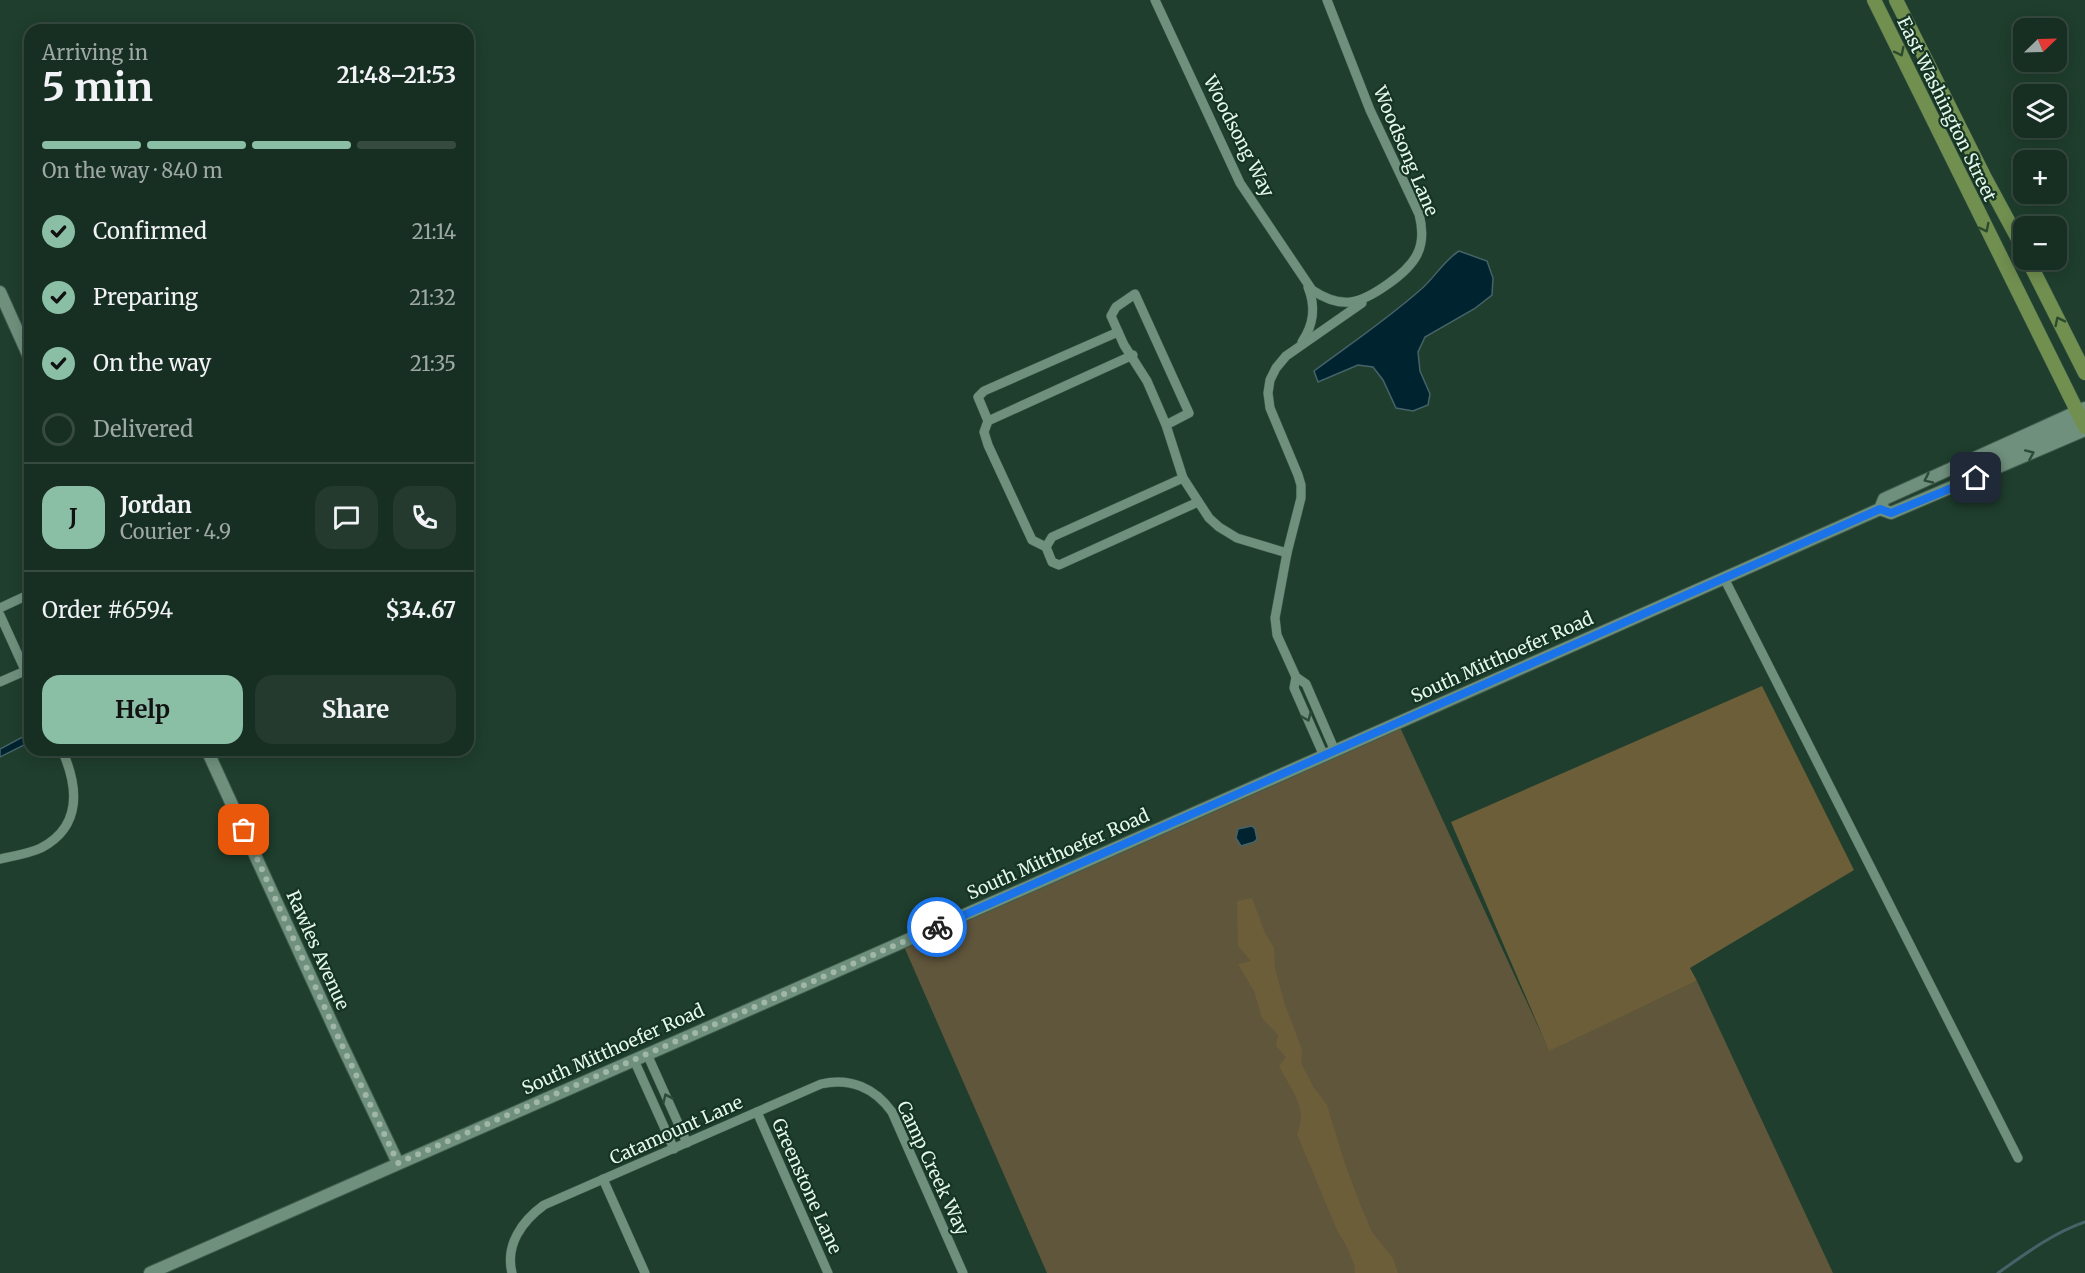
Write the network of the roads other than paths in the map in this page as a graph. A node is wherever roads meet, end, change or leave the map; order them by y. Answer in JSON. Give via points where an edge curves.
{"nodes":[{"id":1,"x":1155,"y":0,"type":"edge"},
{"id":2,"x":1327,"y":0,"type":"edge"},
{"id":3,"x":1874,"y":0,"type":"edge"},
{"id":4,"x":1896,"y":0,"type":"edge"},
{"id":5,"x":2013,"y":229,"type":"edge"},
{"id":6,"x":2033,"y":270,"type":"edge"},
{"id":7,"x":1306,"y":283,"type":"junction"},
{"id":8,"x":0,"y":292,"type":"edge"},
{"id":9,"x":1368,"y":298,"type":"junction"},
{"id":10,"x":1118,"y":332,"type":"junction"},
{"id":11,"x":24,"y":346,"type":"edge"},
{"id":12,"x":1297,"y":349,"type":"junction"},
{"id":13,"x":1133,"y":355,"type":"junction"},
{"id":14,"x":2085,"y":373,"type":"edge"},
{"id":15,"x":2083,"y":418,"type":"edge"},
{"id":16,"x":988,"y":421,"type":"junction"},
{"id":17,"x":1166,"y":425,"type":"junction"},
{"id":18,"x":1183,"y":478,"type":"junction"},
{"id":19,"x":1198,"y":502,"type":"junction"},
{"id":20,"x":1880,"y":509,"type":"junction"},
{"id":21,"x":1046,"y":547,"type":"junction"},
{"id":22,"x":1287,"y":553,"type":"junction"},
{"id":23,"x":1725,"y":578,"type":"junction"},
{"id":24,"x":24,"y":597,"type":"edge"},
{"id":25,"x":0,"y":608,"type":"edge"},
{"id":26,"x":0,"y":615,"type":"edge"},
{"id":27,"x":24,"y":669,"type":"edge"},
{"id":28,"x":24,"y":671,"type":"edge"},
{"id":29,"x":0,"y":682,"type":"edge"},
{"id":30,"x":1329,"y":753,"type":"junction"},
{"id":31,"x":64,"y":756,"type":"edge"},
{"id":32,"x":210,"y":756,"type":"edge"},
{"id":33,"x":0,"y":859,"type":"edge"},
{"id":34,"x":648,"y":1054,"type":"junction"},
{"id":35,"x":634,"y":1060,"type":"junction"},
{"id":36,"x":862,"y":1086,"type":"joint"},
{"id":37,"x":757,"y":1112,"type":"junction"},
{"id":38,"x":687,"y":1143,"type":"junction"},
{"id":39,"x":674,"y":1149,"type":"junction"},
{"id":40,"x":2018,"y":1158,"type":"dead end"},
{"id":41,"x":398,"y":1163,"type":"junction"},
{"id":42,"x":603,"y":1179,"type":"junction"},
{"id":43,"x":150,"y":1273,"type":"edge"},
{"id":44,"x":512,"y":1273,"type":"edge"},
{"id":45,"x":645,"y":1273,"type":"edge"},
{"id":46,"x":828,"y":1273,"type":"edge"},
{"id":47,"x":963,"y":1273,"type":"edge"}],
"edges":[{"from":1,"to":7,"type":"street","name":"Woodsong Way","via":[[1240,183]]},
{"from":2,"to":9,"type":"street","name":"Woodsong Lane","via":[[1370,110],[1422,224],[1422,241],[1413,262]]},
{"from":3,"to":15,"type":"main road","name":"East Washington Street","one_way":true},
{"from":4,"to":5,"type":"main road","name":"East Washington Street"},
{"from":14,"to":6,"type":"main road","one_way":true},
{"from":7,"to":9,"type":"street","name":"Woodsong Lane","via":[[1336,302]]},
{"from":7,"to":12,"type":"street","name":"Woodsong Way","via":[[1313,314],[1310,328]]},
{"from":8,"to":11,"type":"main road"},
{"from":9,"to":12,"type":"street","name":"Woodsong Lane"},
{"from":10,"to":13,"type":"street"},
{"from":10,"to":16,"type":"street","via":[[984,391],[978,397]]},
{"from":10,"to":17,"type":"street","via":[[1112,316],[1120,303],[1135,294],[1189,412]]},
{"from":12,"to":22,"type":"street","name":"Woodsong Way","via":[[1276,368],[1268,393],[1271,413],[1301,485]]},
{"from":13,"to":16,"type":"street"},
{"from":13,"to":17,"type":"street"},
{"from":15,"to":20,"type":"main road","name":"South Mitthoefer Road","one_way":true,"via":[[1884,499]]},
{"from":20,"to":15,"type":"main road","name":"South Mitthoefer Road","one_way":true,"via":[[1891,513],[1976,478],[1984,467]]},
{"from":16,"to":21,"type":"street","via":[[984,432],[988,445],[1032,540]]},
{"from":17,"to":18,"type":"street"},
{"from":18,"to":19,"type":"street"},
{"from":18,"to":21,"type":"street","via":[[1052,537]]},
{"from":19,"to":21,"type":"street","via":[[1059,565],[1052,562]]},
{"from":19,"to":22,"type":"street","via":[[1209,518],[1238,538]]},
{"from":20,"to":23,"type":"main road","name":"South Mitthoefer Road"},
{"from":22,"to":30,"type":"street","name":"Woodsong Way","via":[[1275,618],[1277,635],[1296,677],[1306,684]]},
{"from":23,"to":30,"type":"main road","name":"South Mitthoefer Road"},
{"from":23,"to":40,"type":"street"},
{"from":24,"to":25,"type":"street"},
{"from":26,"to":27,"type":"street"},
{"from":28,"to":29,"type":"street"},
{"from":30,"to":34,"type":"main road","name":"South Mitthoefer Road"},
{"from":31,"to":33,"type":"street","via":[[75,787],[70,816],[46,845]]},
{"from":32,"to":41,"type":"main road","name":"Rawles Avenue"},
{"from":34,"to":35,"type":"main road","name":"South Mitthoefer Road"},
{"from":38,"to":34,"type":"street","one_way":true},
{"from":35,"to":39,"type":"street"},
{"from":35,"to":41,"type":"main road","name":"South Mitthoefer Road"},
{"from":36,"to":37,"type":"street","name":"Catamount Lane","via":[[829,1082]]},
{"from":36,"to":47,"type":"street","name":"Camp Creek Way","via":[[880,1097],[892,1112]]},
{"from":37,"to":38,"type":"street","name":"Catamount Lane"},
{"from":37,"to":46,"type":"street","name":"Greenstone Lane"},
{"from":38,"to":39,"type":"street","name":"Catamount Lane"},
{"from":39,"to":42,"type":"street","name":"Catamount Lane"},
{"from":41,"to":43,"type":"main road","name":"South Mitthoefer Road"},
{"from":42,"to":44,"type":"street","name":"Catamount Lane","via":[[544,1205],[524,1223],[511,1251]]},
{"from":42,"to":45,"type":"street"}]}
